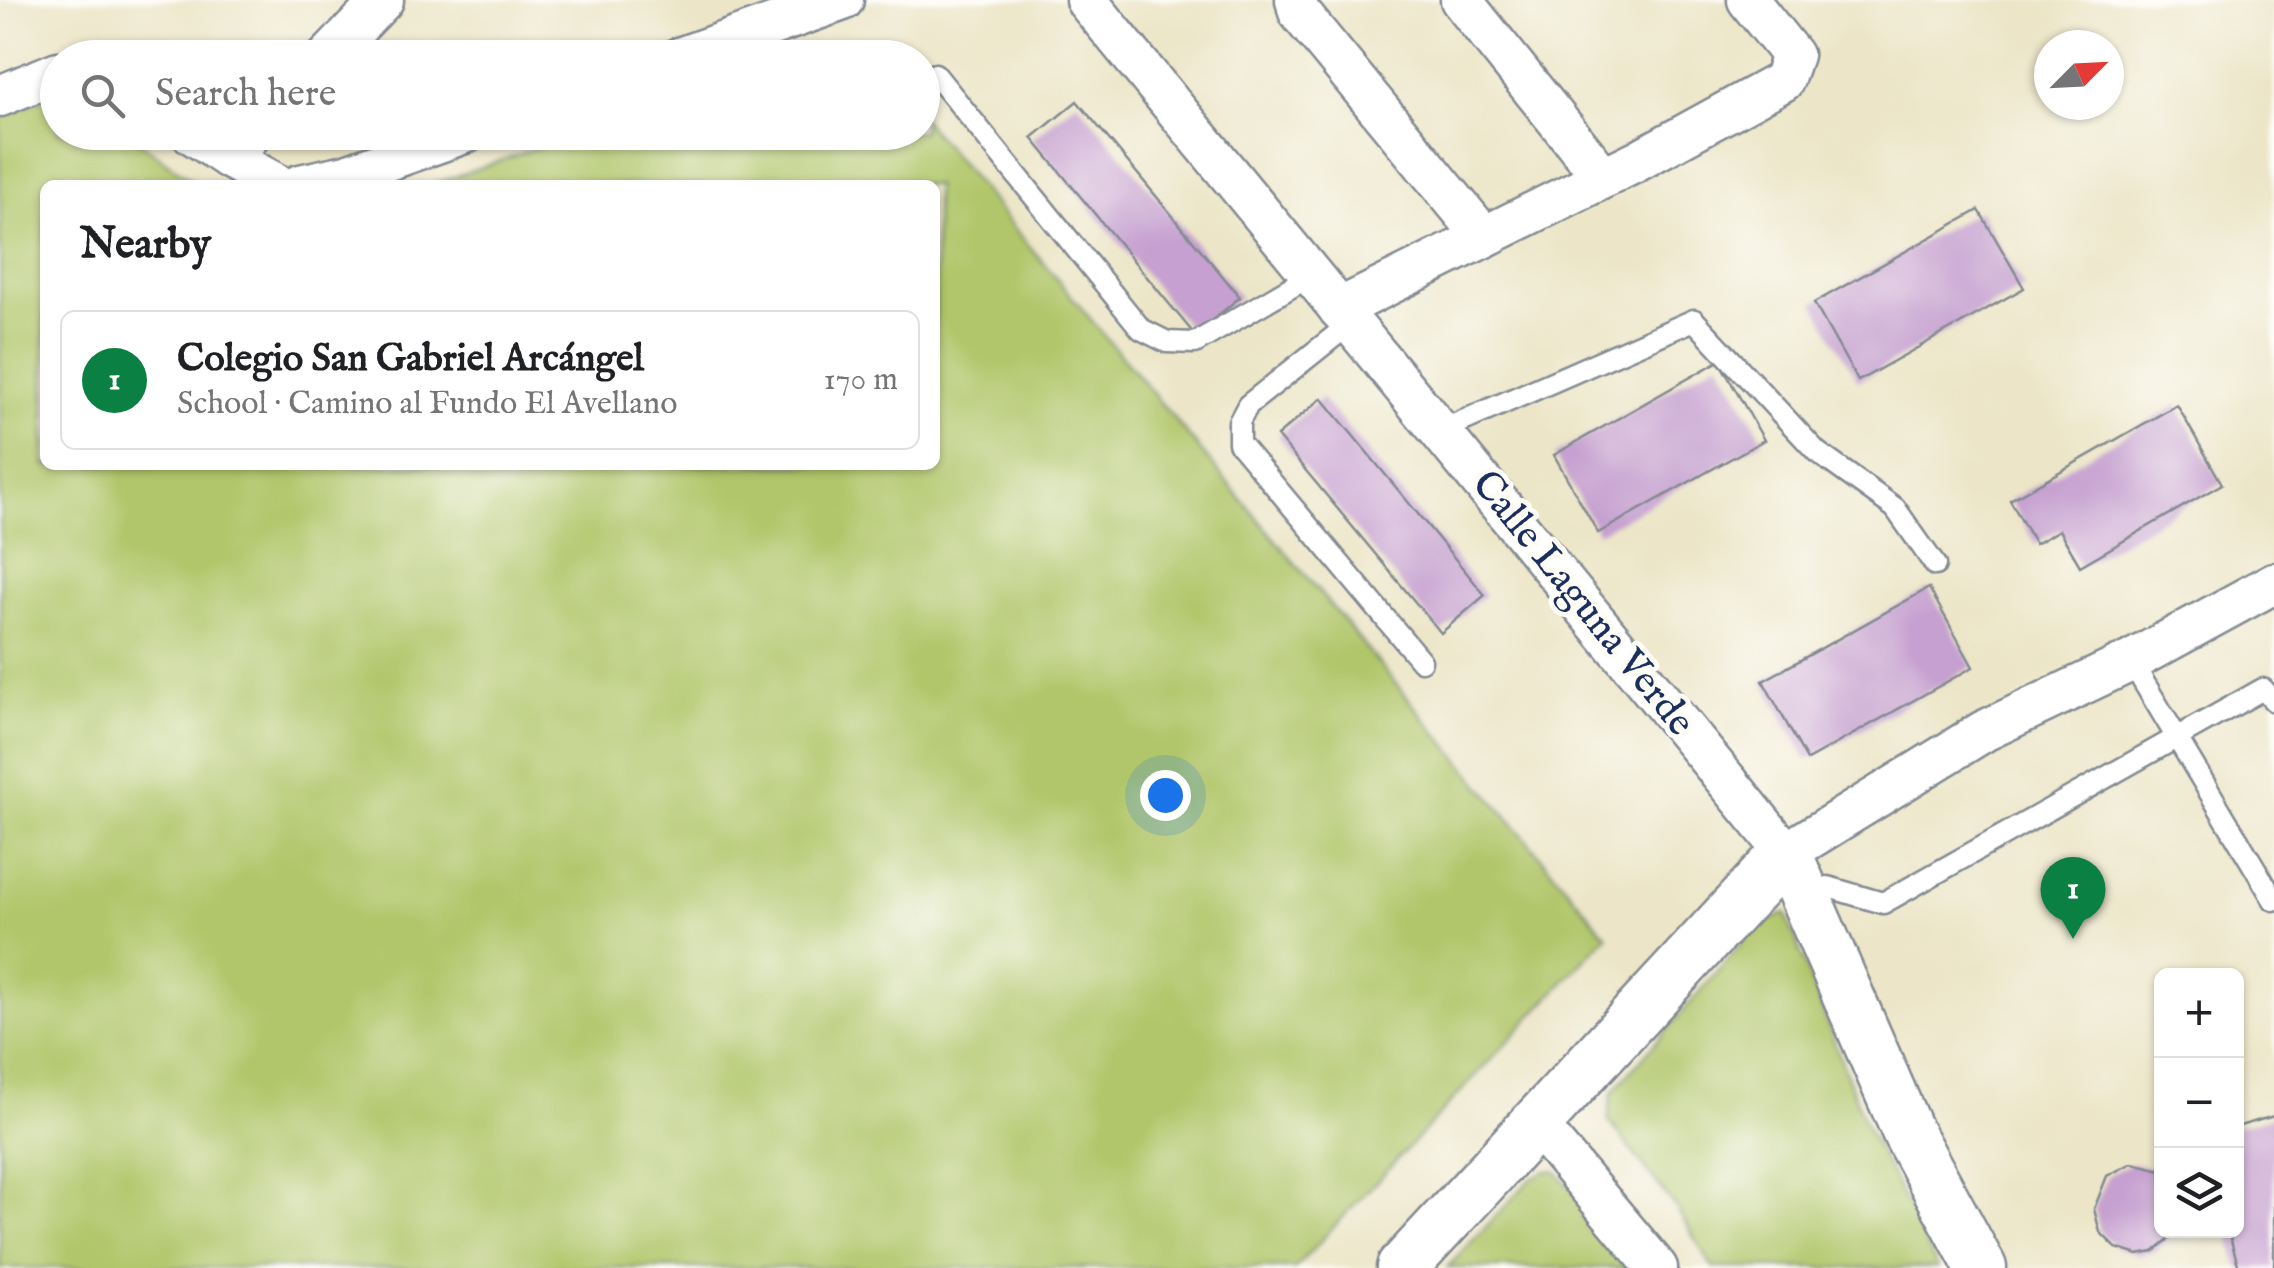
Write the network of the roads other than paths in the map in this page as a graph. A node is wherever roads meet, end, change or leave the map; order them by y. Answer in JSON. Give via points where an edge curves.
{"nodes":[{"id":1,"x":383,"y":0,"type":"edge"},
{"id":2,"x":843,"y":0,"type":"edge"},
{"id":3,"x":1086,"y":0,"type":"edge"},
{"id":4,"x":1296,"y":0,"type":"edge"},
{"id":5,"x":1461,"y":0,"type":"edge"},
{"id":6,"x":1748,"y":0,"type":"edge"},
{"id":7,"x":344,"y":40,"type":"edge"},
{"id":8,"x":731,"y":40,"type":"edge"},
{"id":9,"x":40,"y":79,"type":"edge"},
{"id":10,"x":940,"y":80,"type":"edge"},
{"id":11,"x":0,"y":96,"type":"edge"},
{"id":12,"x":246,"y":150,"type":"edge"},
{"id":13,"x":416,"y":150,"type":"edge"},
{"id":14,"x":1604,"y":177,"type":"junction"},
{"id":15,"x":273,"y":180,"type":"edge"},
{"id":16,"x":323,"y":180,"type":"edge"},
{"id":17,"x":1484,"y":238,"type":"junction"},
{"id":18,"x":1312,"y":276,"type":"junction"},
{"id":19,"x":1345,"y":316,"type":"junction"},
{"id":20,"x":1440,"y":432,"type":"junction"},
{"id":21,"x":1935,"y":565,"type":"dead end"},
{"id":22,"x":2274,"y":583,"type":"edge"},
{"id":23,"x":1420,"y":661,"type":"dead end"},
{"id":24,"x":2130,"y":661,"type":"junction"},
{"id":25,"x":2274,"y":700,"type":"edge"},
{"id":26,"x":2177,"y":737,"type":"junction"},
{"id":27,"x":1786,"y":852,"type":"junction"},
{"id":28,"x":1806,"y":899,"type":"junction"},
{"id":29,"x":2274,"y":900,"type":"edge"},
{"id":30,"x":1534,"y":1121,"type":"junction"},
{"id":31,"x":1651,"y":1265,"type":"edge"},
{"id":32,"x":1402,"y":1268,"type":"edge"},
{"id":33,"x":1981,"y":1268,"type":"edge"}],
"edges":[{"from":1,"to":7,"type":"street"},
{"from":2,"to":8,"type":"street"},
{"from":3,"to":18,"type":"street","name":"Calle Laguna Verde"},
{"from":4,"to":17,"type":"street","via":[[1299,12]]},
{"from":5,"to":14,"type":"street"},
{"from":6,"to":14,"type":"street","via":[[1792,55],[1782,81]]},
{"from":9,"to":11,"type":"street"},
{"from":10,"to":18,"type":"lane","via":[[1154,337],[1195,344]]},
{"from":12,"to":15,"type":"street"},
{"from":13,"to":16,"type":"street"},
{"from":14,"to":17,"type":"street"},
{"from":17,"to":19,"type":"street"},
{"from":18,"to":19,"type":"street","name":"Calle Laguna Verde"},
{"from":19,"to":20,"type":"street","name":"Calle Laguna Verde"},
{"from":19,"to":23,"type":"lane","via":[[1248,406],[1239,422],[1240,443]]},
{"from":20,"to":21,"type":"lane","via":[[1694,320],[1817,452],[1895,508]]},
{"from":20,"to":27,"type":"street","name":"Calle Laguna Verde"},
{"from":22,"to":24,"type":"street"},
{"from":24,"to":26,"type":"lane"},
{"from":24,"to":27,"type":"street","via":[[1984,732]]},
{"from":25,"to":26,"type":"lane","via":[[2263,689]]},
{"from":26,"to":28,"type":"lane","via":[[1883,903],[1828,886]]},
{"from":26,"to":29,"type":"lane"},
{"from":27,"to":28,"type":"street","name":"Calle Laguna Verde"},
{"from":27,"to":30,"type":"street"},
{"from":28,"to":33,"type":"street","name":"Calle Laguna Verde","via":[[1908,1133]]},
{"from":30,"to":31,"type":"street"},
{"from":30,"to":32,"type":"street"}]}
